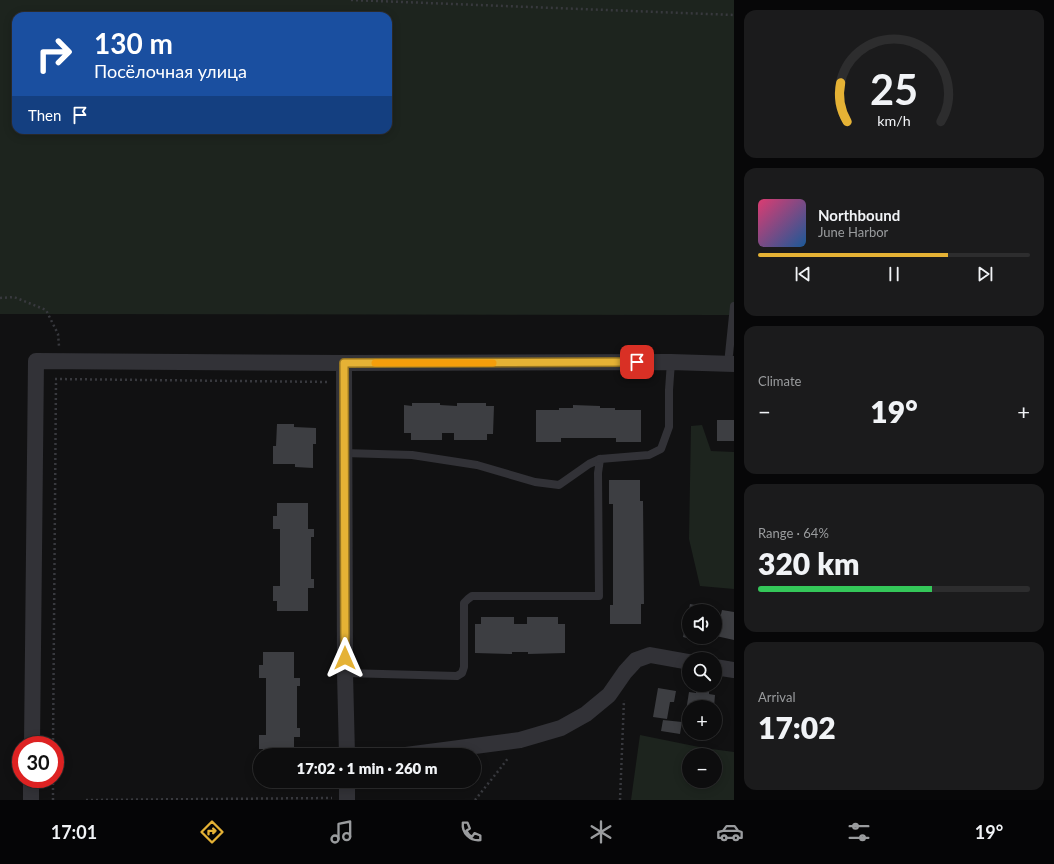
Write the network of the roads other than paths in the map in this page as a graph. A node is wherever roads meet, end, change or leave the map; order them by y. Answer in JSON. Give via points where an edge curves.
{"nodes":[{"id":1,"x":734,"y":306,"type":"edge"},
{"id":2,"x":671,"y":362,"type":"junction"},
{"id":3,"x":344,"y":363,"type":"junction"},
{"id":4,"x":731,"y":364,"type":"edge"},
{"id":5,"x":344,"y":453,"type":"junction"},
{"id":6,"x":600,"y":459,"type":"junction"},
{"id":7,"x":682,"y":661,"type":"edge"},
{"id":8,"x":722,"y":668,"type":"edge"},
{"id":9,"x":734,"y":670,"type":"edge"},
{"id":10,"x":345,"y":673,"type":"junction"},
{"id":11,"x":32,"y":736,"type":"edge"},
{"id":12,"x":347,"y":748,"type":"edge"},
{"id":13,"x":459,"y":748,"type":"edge"},
{"id":14,"x":31,"y":788,"type":"edge"},
{"id":15,"x":347,"y":788,"type":"edge"},
{"id":16,"x":346,"y":799,"type":"edge"},
{"id":17,"x":31,"y":800,"type":"edge"}],
"edges":[{"from":1,"to":4,"type":"lane"},
{"from":2,"to":3,"type":"street"},
{"from":2,"to":4,"type":"street"},
{"from":2,"to":6,"type":"lane","via":[[668,427],[661,449],[649,455]]},
{"from":3,"to":5,"type":"street"},
{"from":3,"to":11,"type":"street","via":[[36,360]]},
{"from":5,"to":6,"type":"lane","via":[[412,455],[477,465],[535,482],[559,485]]},
{"from":5,"to":10,"type":"street"},
{"from":6,"to":10,"type":"lane","via":[[598,596],[472,596],[464,603],[462,673],[457,676]]},
{"from":7,"to":13,"type":"street","via":[[650,655],[636,660],[609,695],[586,714],[561,728],[520,740]]},
{"from":8,"to":9,"type":"street"},
{"from":10,"to":12,"type":"street"},
{"from":14,"to":17,"type":"street"},
{"from":15,"to":16,"type":"street"}]}
